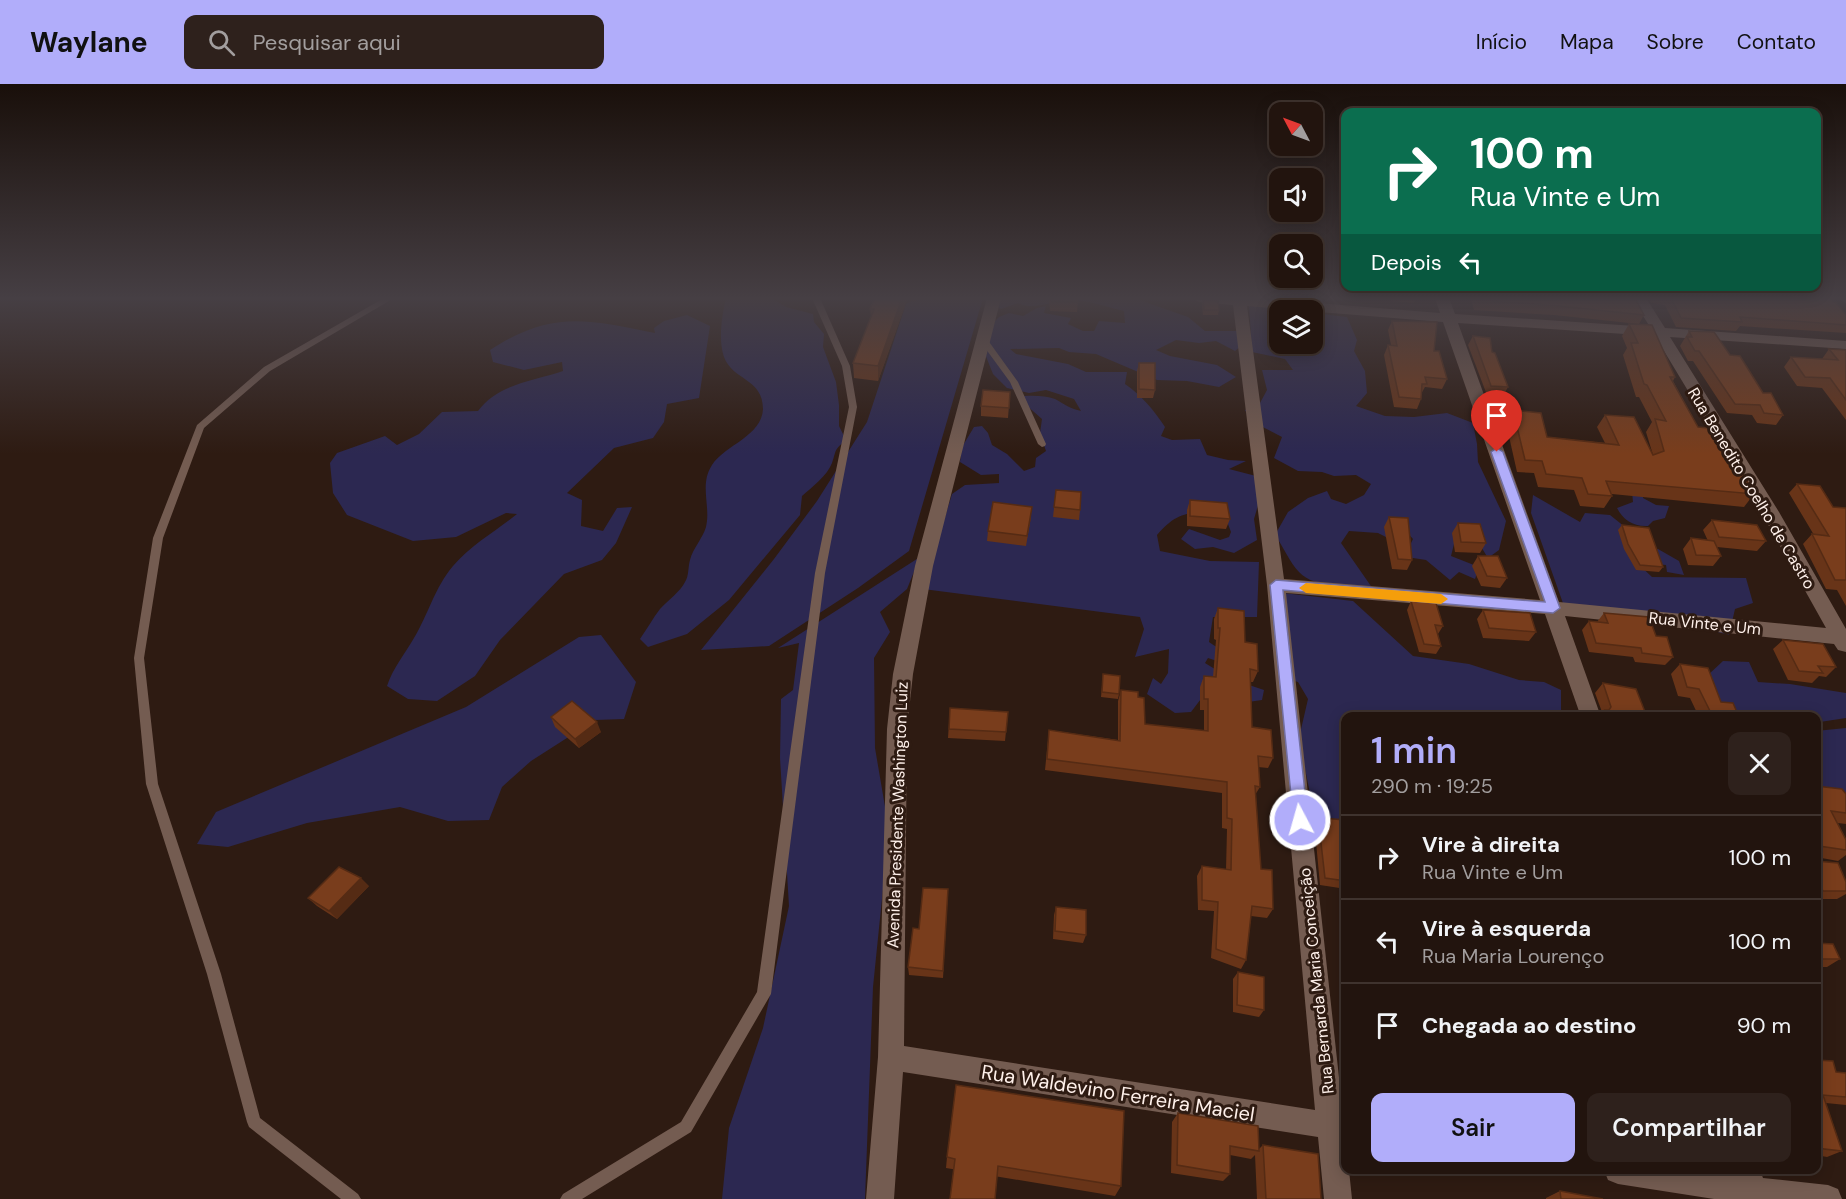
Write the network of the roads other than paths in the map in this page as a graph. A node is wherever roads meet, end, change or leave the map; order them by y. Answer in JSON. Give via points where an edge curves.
{"nodes":[{"id":1,"x":300,"y":350,"type":"edge"},
{"id":2,"x":839,"y":350,"type":"edge"},
{"id":3,"x":982,"y":350,"type":"edge"},
{"id":4,"x":991,"y":350,"type":"edge"},
{"id":5,"x":1245,"y":350,"type":"edge"},
{"id":6,"x":1460,"y":350,"type":"edge"},
{"id":7,"x":1670,"y":350,"type":"edge"},
{"id":8,"x":1042,"y":444,"type":"dead end"},
{"id":9,"x":1276,"y":585,"type":"junction"},
{"id":10,"x":1553,"y":608,"type":"junction"},
{"id":11,"x":1844,"y":640,"type":"edge"},
{"id":12,"x":1589,"y":712,"type":"edge"},
{"id":13,"x":891,"y":1057,"type":"junction"},
{"id":14,"x":1338,"y":1127,"type":"edge"},
{"id":15,"x":1649,"y":1174,"type":"edge"},
{"id":16,"x":1751,"y":1187,"type":"edge"},
{"id":17,"x":353,"y":1199,"type":"edge"},
{"id":18,"x":568,"y":1199,"type":"edge"},
{"id":19,"x":880,"y":1199,"type":"edge"},
{"id":20,"x":1338,"y":1199,"type":"edge"},
{"id":21,"x":1828,"y":1199,"type":"edge"}],
"edges":[{"from":1,"to":17,"type":"lane","via":[[267,369],[200,427],[158,538],[140,658],[152,784],[213,974],[254,1122]]},
{"from":2,"to":18,"type":"lane","via":[[846,366],[853,407],[820,573],[764,994],[687,1128]]},
{"from":3,"to":13,"type":"street","name":"Avenida Presidente Washington Luiz","via":[[914,607],[900,677]]},
{"from":4,"to":8,"type":"lane","via":[[1014,382]]},
{"from":5,"to":9,"type":"street","name":"Rua Bernarda Maria Conceição"},
{"from":6,"to":10,"type":"street"},
{"from":7,"to":11,"type":"street","name":"Rua Benedito Coelho de Castro"},
{"from":9,"to":10,"type":"street","name":"Rua Vinte e Um"},
{"from":9,"to":14,"type":"street","name":"Rua Bernarda Maria Conceição"},
{"from":10,"to":11,"type":"street","name":"Rua Vinte e Um"},
{"from":10,"to":12,"type":"street"},
{"from":13,"to":14,"type":"street","name":"Rua Waldevino Ferreira Maciel"},
{"from":13,"to":19,"type":"street","name":"Avenida Presidente Washington Luiz"},
{"from":14,"to":20,"type":"street","name":"Rua Bernarda Maria Conceição"},
{"from":15,"to":16,"type":"street"},
{"from":16,"to":21,"type":"street"}]}
